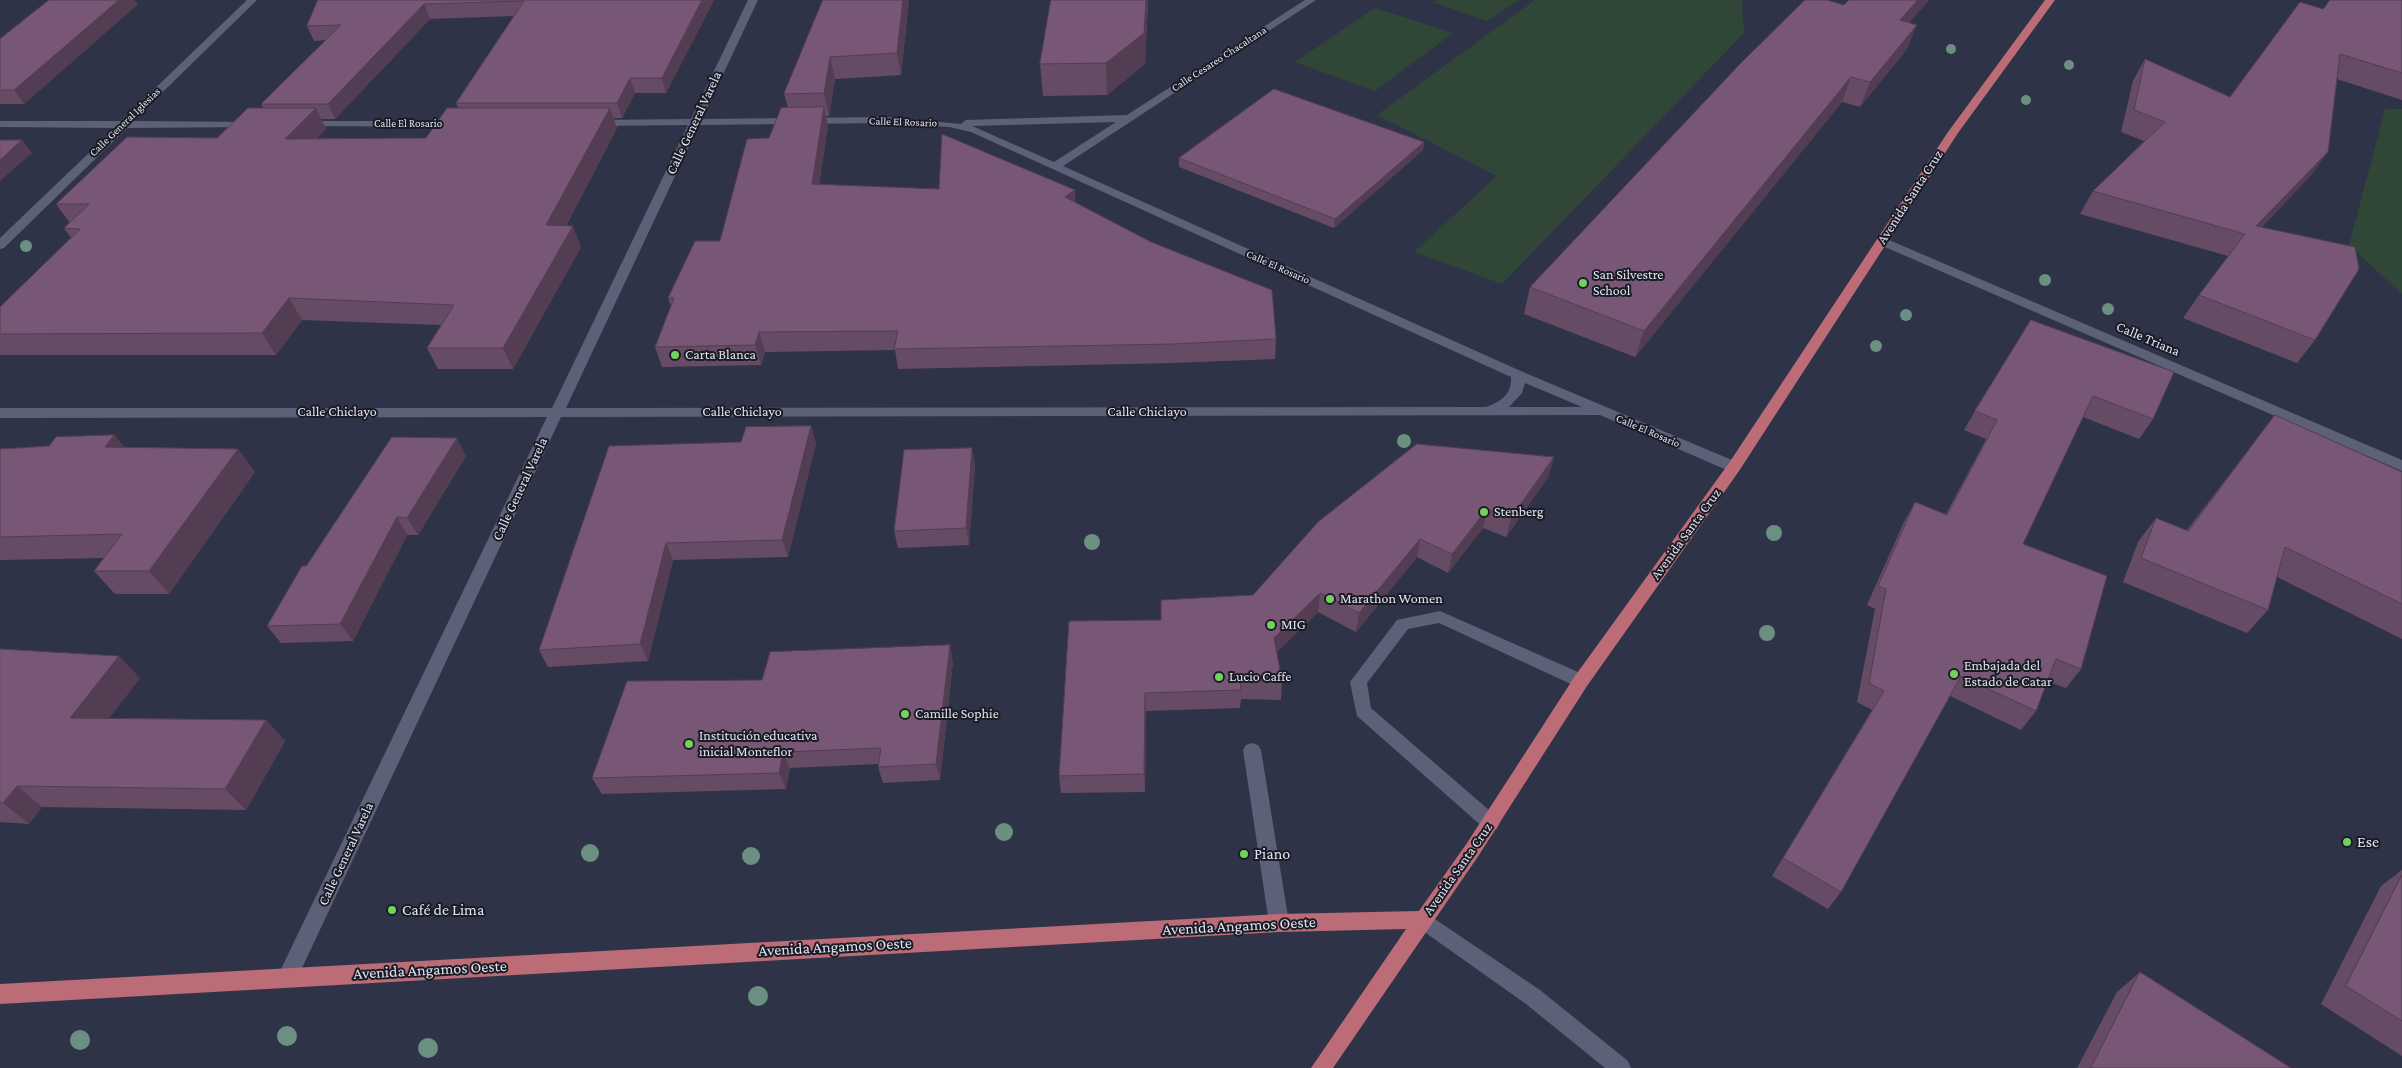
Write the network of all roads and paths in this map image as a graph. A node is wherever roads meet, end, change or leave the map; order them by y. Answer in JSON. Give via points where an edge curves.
{"nodes":[{"id":1,"x":252,"y":0,"type":"edge"},
{"id":2,"x":753,"y":0,"type":"edge"},
{"id":3,"x":1311,"y":0,"type":"edge"},
{"id":4,"x":2050,"y":0,"type":"edge"},
{"id":5,"x":1128,"y":118,"type":"junction"},
{"id":6,"x":585,"y":123,"type":"edge"},
{"id":7,"x":694,"y":123,"type":"junction"},
{"id":8,"x":0,"y":124,"type":"edge"},
{"id":9,"x":259,"y":124,"type":"edge"},
{"id":10,"x":289,"y":124,"type":"edge"},
{"id":11,"x":467,"y":124,"type":"edge"},
{"id":12,"x":949,"y":124,"type":"junction"},
{"id":13,"x":121,"y":125,"type":"junction"},
{"id":14,"x":1055,"y":166,"type":"junction"},
{"id":15,"x":1882,"y":241,"type":"junction"},
{"id":16,"x":0,"y":245,"type":"edge"},
{"id":17,"x":1518,"y":375,"type":"junction"},
{"id":18,"x":557,"y":412,"type":"junction"},
{"id":19,"x":1484,"y":412,"type":"junction"},
{"id":20,"x":1603,"y":412,"type":"junction"},
{"id":21,"x":0,"y":413,"type":"edge"},
{"id":22,"x":2402,"y":466,"type":"edge"},
{"id":23,"x":1734,"y":467,"type":"junction"},
{"id":24,"x":1581,"y":681,"type":"junction"},
{"id":25,"x":1252,"y":750,"type":"dead end"},
{"id":26,"x":1491,"y":822,"type":"junction"},
{"id":27,"x":1423,"y":920,"type":"junction"},
{"id":28,"x":1278,"y":923,"type":"junction"},
{"id":29,"x":287,"y":978,"type":"junction"},
{"id":30,"x":0,"y":994,"type":"edge"},
{"id":31,"x":1320,"y":1068,"type":"edge"},
{"id":32,"x":1621,"y":1068,"type":"edge"}],
"edges":[{"from":1,"to":13,"type":"street","name":"Calle General Iglesias"},
{"from":2,"to":7,"type":"street","name":"Calle General Varela"},
{"from":3,"to":5,"type":"street","name":"Calle Cesareo Chacaltana"},
{"from":4,"to":15,"type":"main road","name":"Avenida Santa Cruz","via":[[1953,132]]},
{"from":5,"to":12,"type":"street"},
{"from":5,"to":14,"type":"street","name":"Calle Cesareo Chacaltana"},
{"from":6,"to":7,"type":"street","name":"Calle El Rosario"},
{"from":7,"to":12,"type":"street","name":"Calle El Rosario","via":[[887,120]]},
{"from":7,"to":18,"type":"street","name":"Calle General Varela"},
{"from":8,"to":13,"type":"street"},
{"from":9,"to":13,"type":"street"},
{"from":10,"to":11,"type":"street","name":"Calle El Rosario"},
{"from":12,"to":14,"type":"street","name":"Calle El Rosario","via":[[975,130]]},
{"from":13,"to":16,"type":"street","name":"Calle General Iglesias"},
{"from":14,"to":17,"type":"street","name":"Calle El Rosario"},
{"from":15,"to":22,"type":"street","name":"Calle Triana"},
{"from":15,"to":23,"type":"main road","name":"Avenida Santa Cruz"},
{"from":17,"to":19,"type":"street","name":"Calle Chiclayo","via":[[1516,394],[1503,405]]},
{"from":17,"to":20,"type":"street","name":"Calle El Rosario"},
{"from":18,"to":19,"type":"street","name":"Calle Chiclayo"},
{"from":18,"to":21,"type":"street","name":"Calle Chiclayo"},
{"from":18,"to":29,"type":"street","name":"Calle General Varela"},
{"from":19,"to":20,"type":"street","name":"Calle Chiclayo"},
{"from":20,"to":23,"type":"street","name":"Calle El Rosario"},
{"from":23,"to":24,"type":"main road","name":"Avenida Santa Cruz"},
{"from":24,"to":26,"type":"main road","name":"Avenida Santa Cruz"},
{"from":24,"to":26,"type":"street","via":[[1440,617],[1403,624],[1358,682],[1363,711]]},
{"from":25,"to":28,"type":"street"},
{"from":26,"to":27,"type":"main road","name":"Avenida Santa Cruz"},
{"from":27,"to":28,"type":"main road","name":"Avenida Angamos Oeste"},
{"from":27,"to":31,"type":"main road","name":"Avenida Santa Cruz"},
{"from":27,"to":32,"type":"street","via":[[1533,997]]},
{"from":28,"to":29,"type":"main road","name":"Avenida Angamos Oeste"},
{"from":29,"to":30,"type":"main road","name":"Avenida Angamos Oeste"}]}
